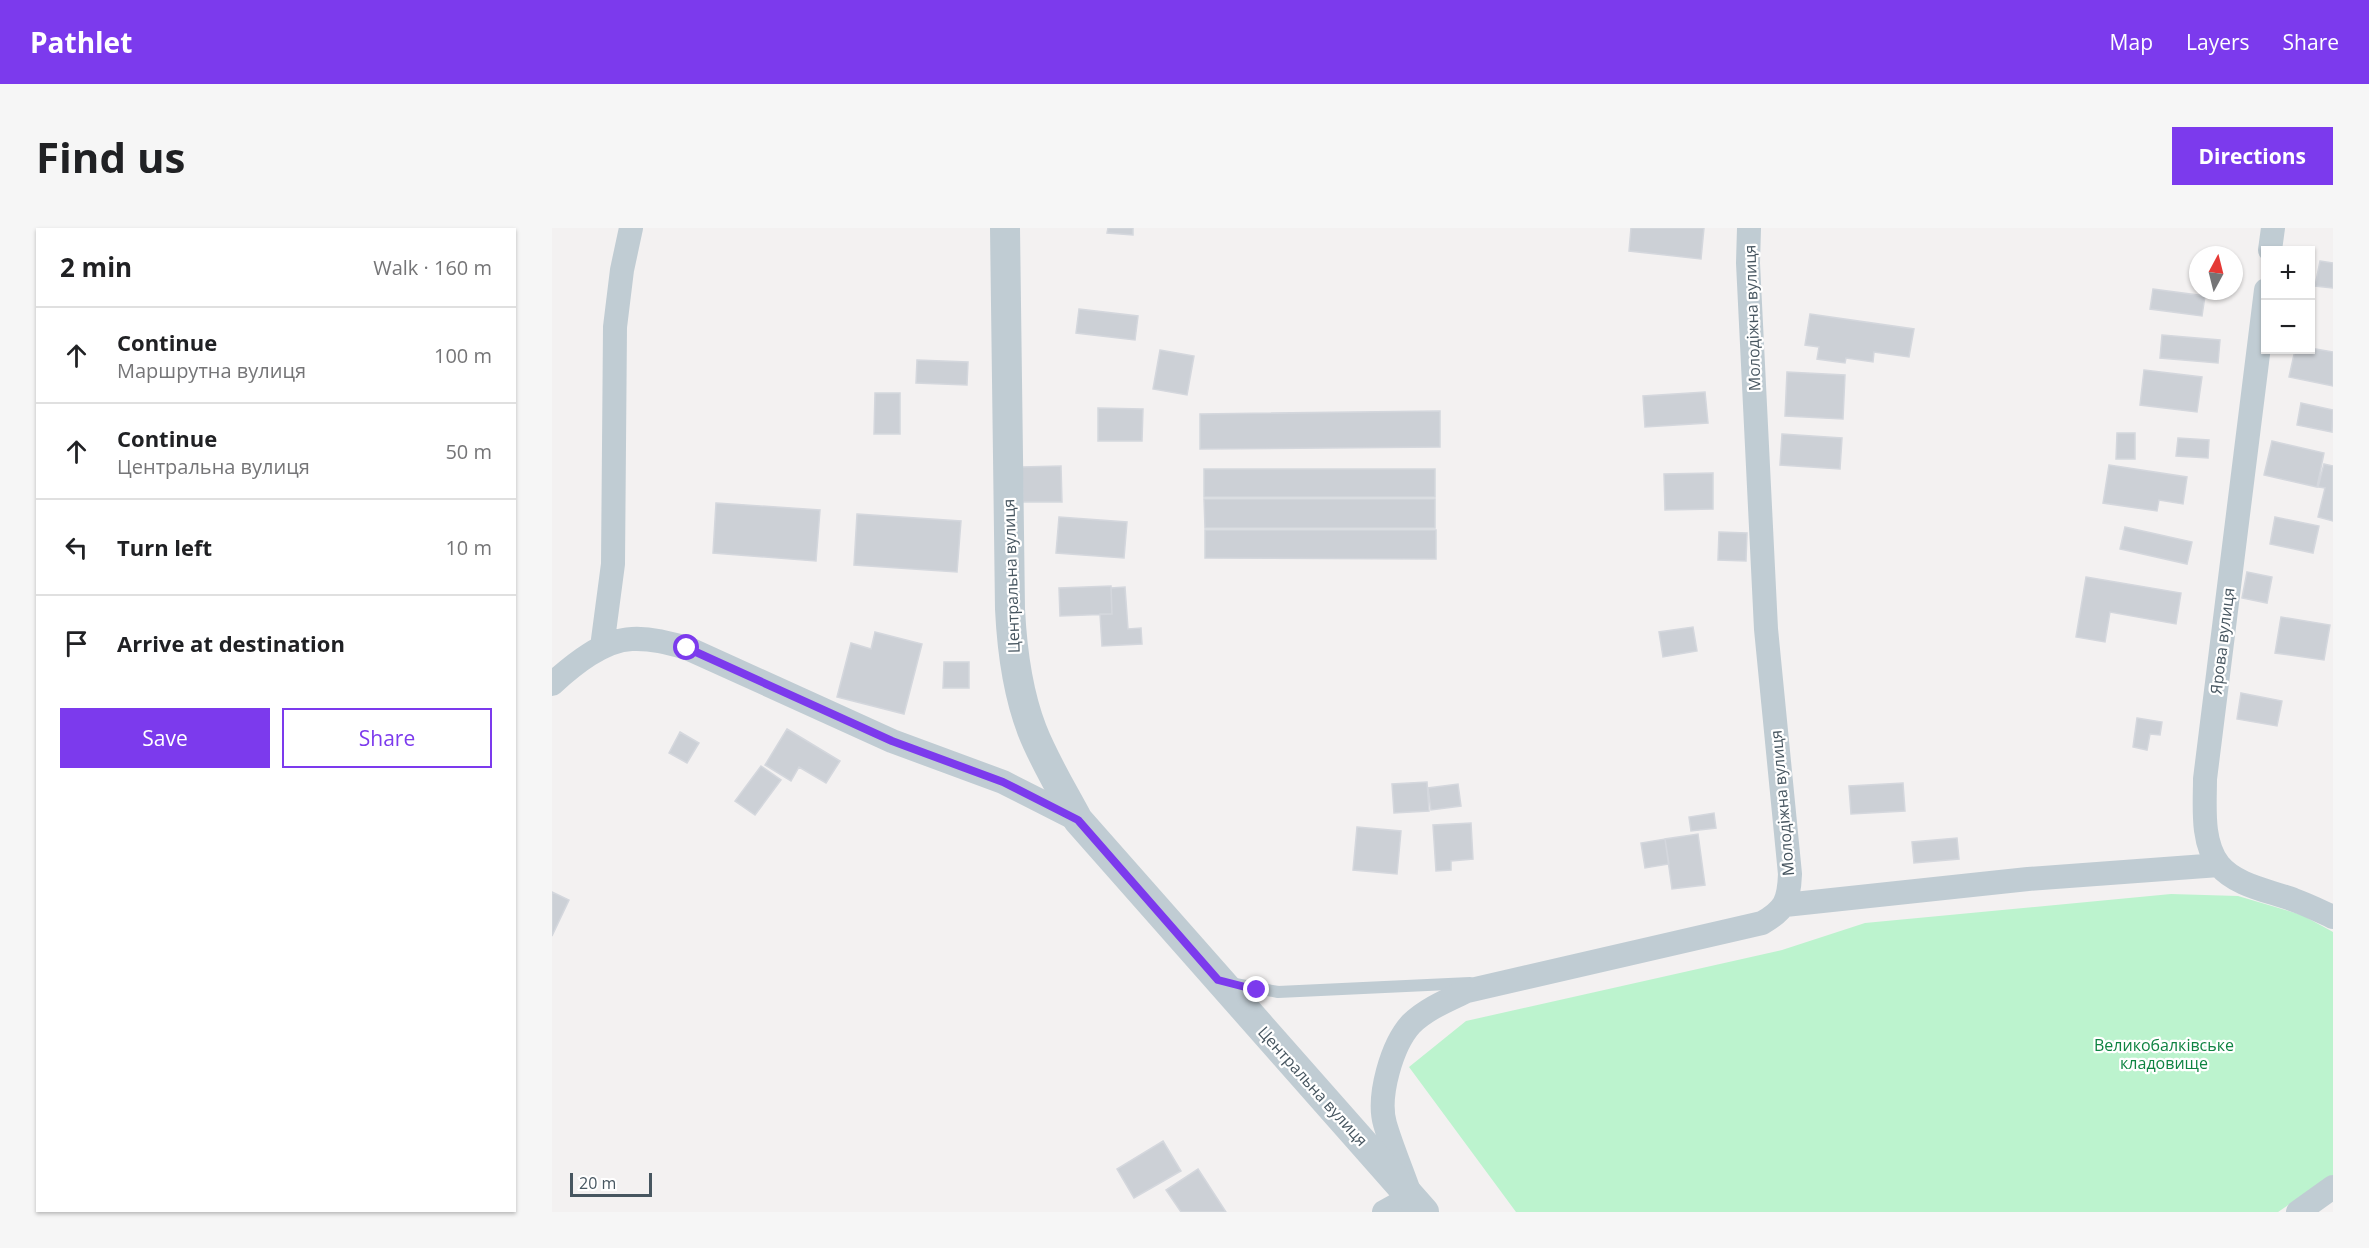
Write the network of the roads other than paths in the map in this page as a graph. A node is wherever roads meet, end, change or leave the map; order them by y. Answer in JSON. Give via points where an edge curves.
{"nodes":[{"id":1,"x":631,"y":228,"type":"edge"},
{"id":2,"x":1005,"y":228,"type":"edge"},
{"id":3,"x":1749,"y":228,"type":"edge"},
{"id":4,"x":2273,"y":228,"type":"edge"},
{"id":5,"x":2271,"y":246,"type":"edge"},
{"id":6,"x":2264,"y":300,"type":"edge"},
{"id":7,"x":602,"y":647,"type":"junction"},
{"id":8,"x":552,"y":684,"type":"edge"},
{"id":9,"x":1078,"y":820,"type":"junction"},
{"id":10,"x":2219,"y":865,"type":"junction"},
{"id":11,"x":1785,"y":904,"type":"junction"},
{"id":12,"x":2333,"y":917,"type":"edge"},
{"id":13,"x":1218,"y":980,"type":"junction"},
{"id":14,"x":1501,"y":982,"type":"junction"},
{"id":15,"x":2333,"y":1187,"type":"edge"},
{"id":16,"x":1418,"y":1205,"type":"edge"},
{"id":17,"x":1384,"y":1212,"type":"edge"},
{"id":18,"x":2298,"y":1212,"type":"edge"}],
"edges":[{"from":1,"to":7,"type":"street","via":[[615,327],[613,564]]},
{"from":2,"to":9,"type":"street","name":"Центральна вулиця","via":[[1012,652],[1031,728]]},
{"from":3,"to":11,"type":"street","name":"Молодіжна вулиця","via":[[1766,629],[1790,874]]},
{"from":4,"to":5,"type":"street"},
{"from":6,"to":10,"type":"street","name":"Ярова вулиця","via":[[2205,779],[2208,841]]},
{"from":7,"to":8,"type":"street"},
{"from":7,"to":9,"type":"street","via":[[630,639],[657,640],[687,648],[892,741],[1003,782]]},
{"from":9,"to":13,"type":"street","name":"Центральна вулиця"},
{"from":10,"to":11,"type":"street","via":[[2028,879]]},
{"from":10,"to":12,"type":"street","via":[[2261,890]]},
{"from":11,"to":14,"type":"street","via":[[1762,923]]},
{"from":13,"to":14,"type":"lane","via":[[1278,992]]},
{"from":13,"to":16,"type":"street","name":"Центральна вулиця"},
{"from":14,"to":16,"type":"street","via":[[1467,991],[1437,1005],[1412,1024],[1388,1072],[1384,1121]]},
{"from":15,"to":18,"type":"street"},
{"from":16,"to":17,"type":"street"}]}
